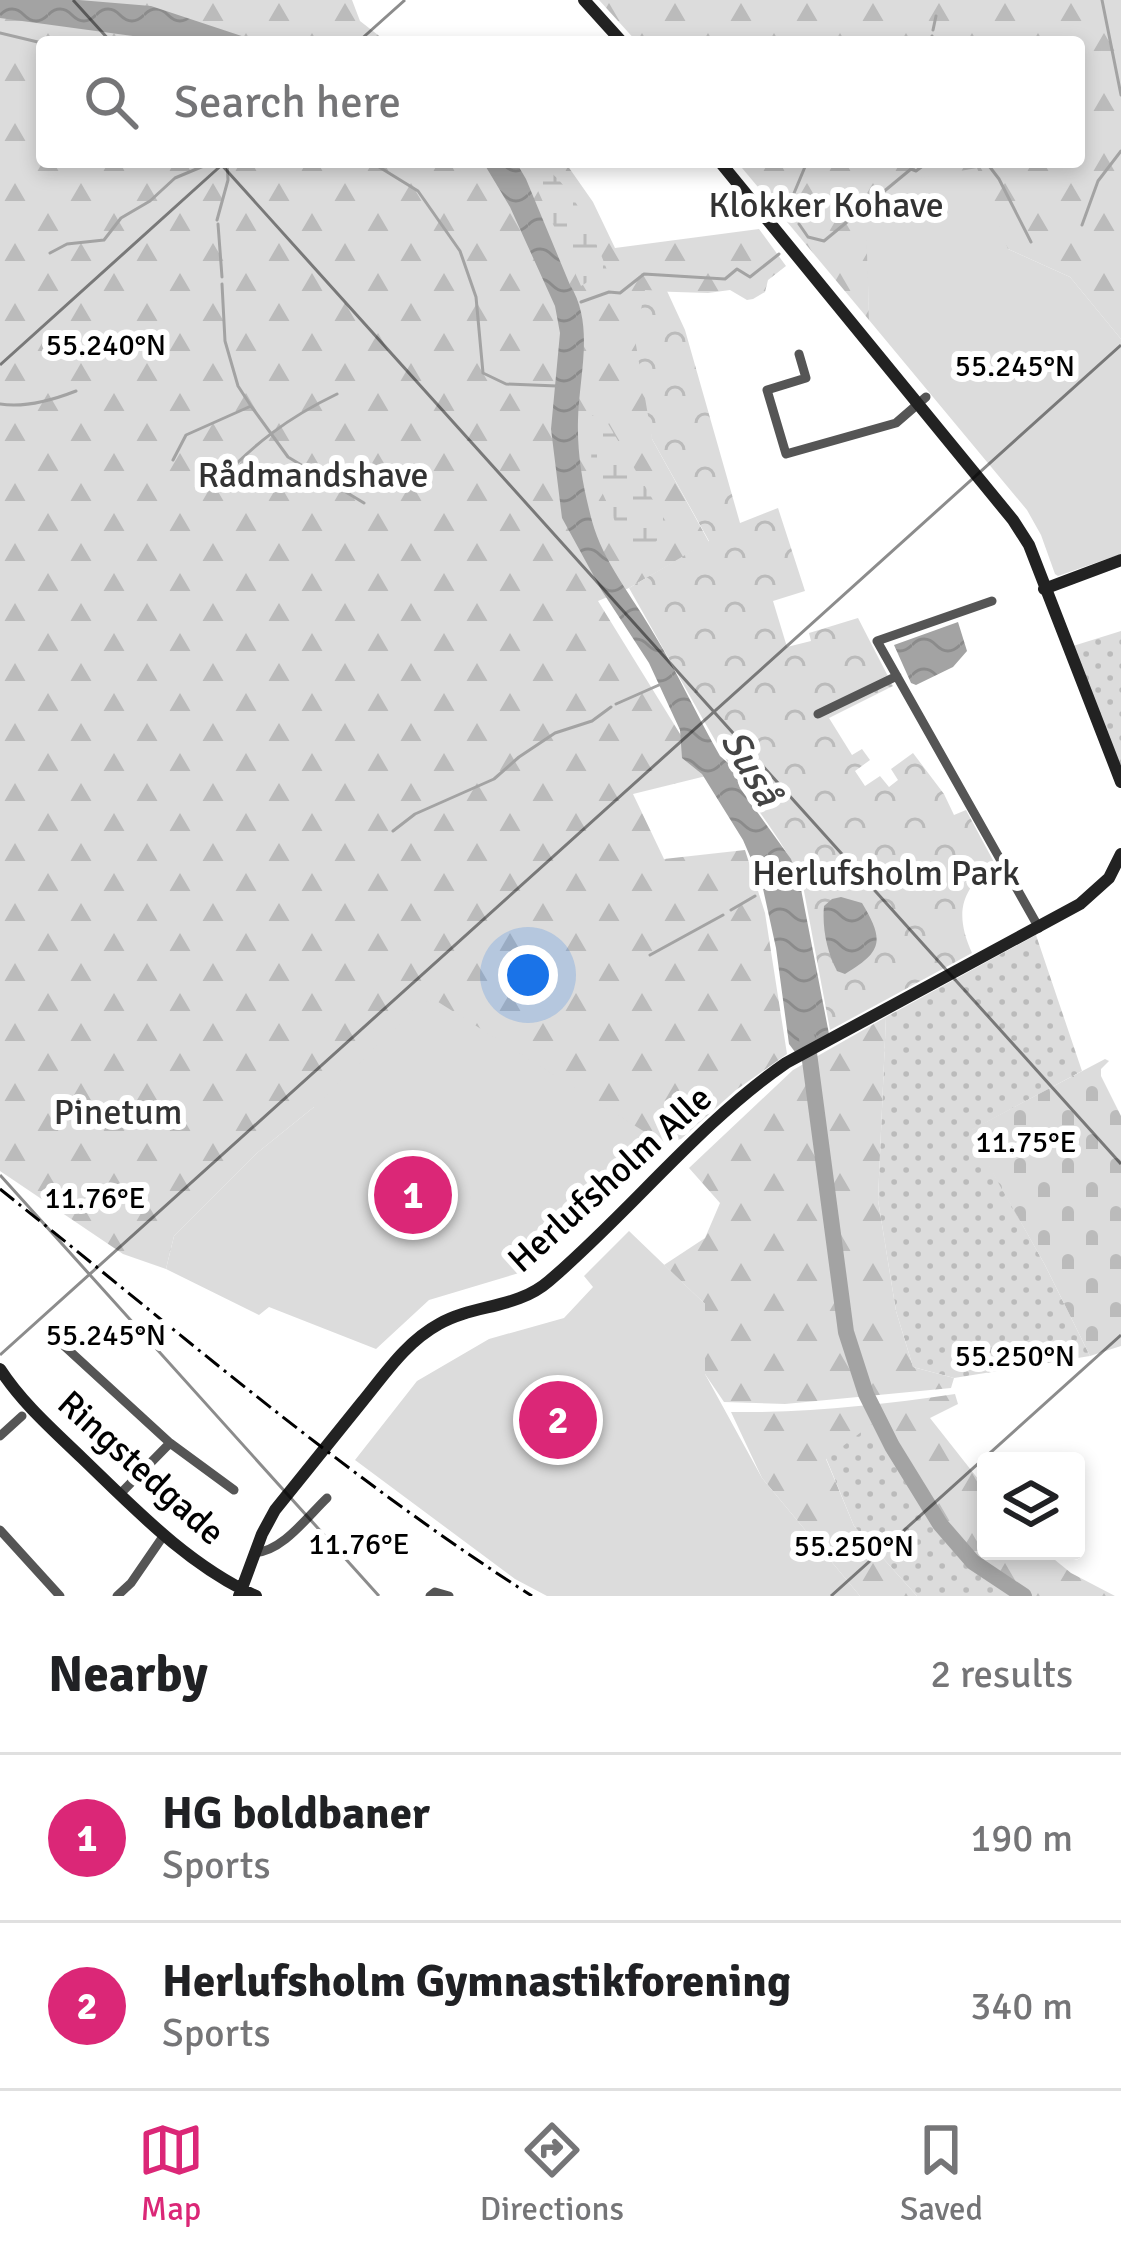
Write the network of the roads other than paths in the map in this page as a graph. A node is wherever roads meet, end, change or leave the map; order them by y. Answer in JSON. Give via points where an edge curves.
{"nodes":[{"id":1,"x":584,"y":0,"type":"edge"},
{"id":2,"x":617,"y":36,"type":"edge"},
{"id":3,"x":725,"y":168,"type":"edge"},
{"id":4,"x":799,"y":354,"type":"dead end"},
{"id":5,"x":922,"y":400,"type":"junction"},
{"id":6,"x":1121,"y":560,"type":"edge"},
{"id":7,"x":1045,"y":589,"type":"junction"},
{"id":8,"x":992,"y":602,"type":"dead end"},
{"id":9,"x":897,"y":676,"type":"junction"},
{"id":10,"x":818,"y":713,"type":"dead end"},
{"id":11,"x":1121,"y":782,"type":"edge"},
{"id":12,"x":1120,"y":858,"type":"edge"},
{"id":13,"x":1039,"y":928,"type":"junction"},
{"id":14,"x":62,"y":1344,"type":"dead end"},
{"id":15,"x":0,"y":1369,"type":"edge"},
{"id":16,"x":22,"y":1416,"type":"dead end"},
{"id":17,"x":0,"y":1436,"type":"edge"},
{"id":18,"x":170,"y":1443,"type":"junction"},
{"id":19,"x":234,"y":1490,"type":"dead end"},
{"id":20,"x":120,"y":1495,"type":"junction"},
{"id":21,"x":327,"y":1498,"type":"dead end"},
{"id":22,"x":0,"y":1530,"type":"edge"},
{"id":23,"x":164,"y":1535,"type":"junction"},
{"id":24,"x":254,"y":1553,"type":"junction"},
{"id":25,"x":240,"y":1593,"type":"edge"},
{"id":26,"x":60,"y":1596,"type":"edge"},
{"id":27,"x":117,"y":1596,"type":"edge"},
{"id":28,"x":256,"y":1596,"type":"edge"},
{"id":29,"x":430,"y":1596,"type":"edge"},
{"id":30,"x":449,"y":1596,"type":"edge"}],
"edges":[{"from":1,"to":2,"type":"street"},
{"from":3,"to":5,"type":"street"},
{"from":4,"to":5,"type":"street","via":[[806,378],[766,390],[786,454],[896,423]]},
{"from":5,"to":7,"type":"street","via":[[1013,520]]},
{"from":6,"to":7,"type":"street"},
{"from":7,"to":11,"type":"street"},
{"from":8,"to":9,"type":"street","via":[[877,641]]},
{"from":9,"to":10,"type":"street"},
{"from":9,"to":13,"type":"street"},
{"from":12,"to":13,"type":"street","name":"Herlufsholm Alle","via":[[1098,890]]},
{"from":13,"to":24,"type":"street","name":"Herlufsholm Alle","via":[[764,1078],[544,1286],[419,1336],[275,1510]]},
{"from":14,"to":18,"type":"street"},
{"from":15,"to":20,"type":"street","name":"Ringstedgade"},
{"from":16,"to":17,"type":"street"},
{"from":18,"to":19,"type":"street"},
{"from":18,"to":20,"type":"street"},
{"from":20,"to":23,"type":"street","name":"Ringstedgade"},
{"from":21,"to":24,"type":"street","via":[[280,1543]]},
{"from":22,"to":26,"type":"street"},
{"from":23,"to":25,"type":"street","name":"Ringstedgade"},
{"from":23,"to":27,"type":"street"},
{"from":24,"to":25,"type":"street","name":"Herlufsholm Alle"},
{"from":25,"to":28,"type":"street","name":"Ringstedgade"},
{"from":29,"to":30,"type":"street"}]}
